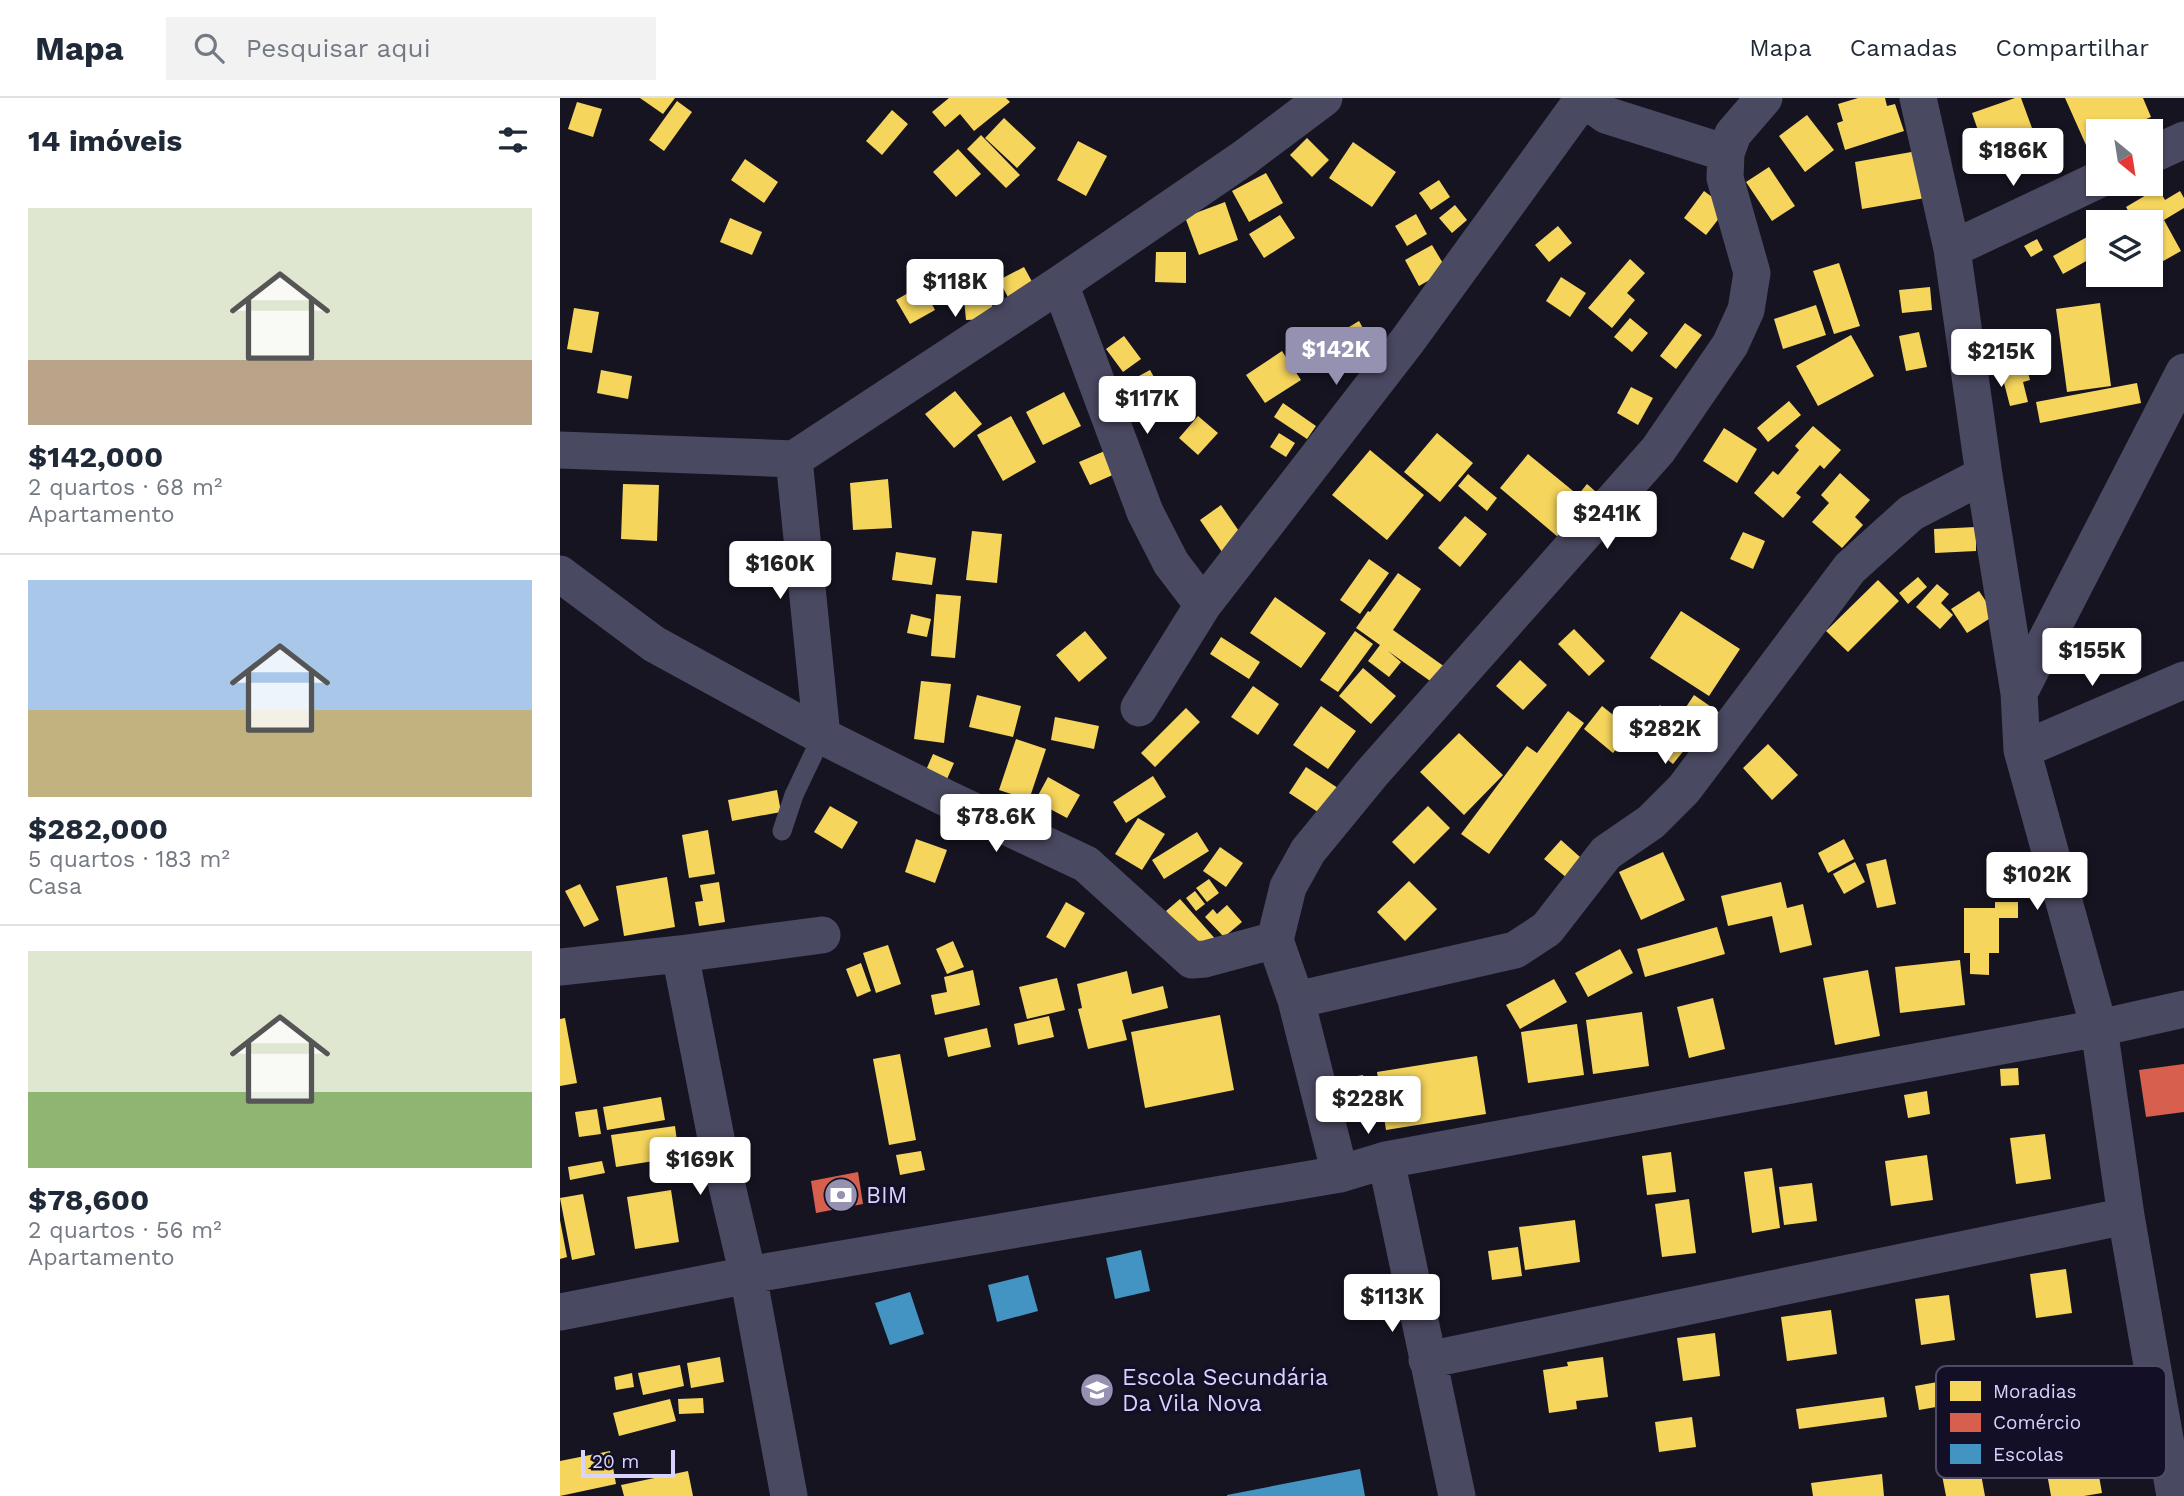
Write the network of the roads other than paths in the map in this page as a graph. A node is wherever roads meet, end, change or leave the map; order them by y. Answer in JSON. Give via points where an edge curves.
{"nodes":[{"id":1,"x":1324,"y":98,"type":"edge"},
{"id":2,"x":1764,"y":98,"type":"edge"},
{"id":3,"x":1918,"y":98,"type":"edge"},
{"id":4,"x":1583,"y":99,"type":"edge"},
{"id":5,"x":2184,"y":140,"type":"edge"},
{"id":6,"x":2163,"y":150,"type":"edge"},
{"id":7,"x":1726,"y":153,"type":"junction"},
{"id":8,"x":2086,"y":186,"type":"edge"},
{"id":9,"x":1952,"y":249,"type":"junction"},
{"id":10,"x":1060,"y":284,"type":"junction"},
{"id":11,"x":2184,"y":372,"type":"edge"},
{"id":12,"x":560,"y":450,"type":"edge"},
{"id":13,"x":794,"y":459,"type":"junction"},
{"id":14,"x":1984,"y":475,"type":"junction"},
{"id":15,"x":560,"y":574,"type":"edge"},
{"id":16,"x":1203,"y":605,"type":"junction"},
{"id":17,"x":2184,"y":680,"type":"edge"},
{"id":18,"x":2019,"y":693,"type":"junction"},
{"id":19,"x":1139,"y":708,"type":"dead end"},
{"id":20,"x":822,"y":736,"type":"junction"},
{"id":21,"x":2022,"y":750,"type":"junction"},
{"id":22,"x":782,"y":831,"type":"dead end"},
{"id":23,"x":822,"y":935,"type":"dead end"},
{"id":24,"x":1275,"y":940,"type":"junction"},
{"id":25,"x":680,"y":954,"type":"junction"},
{"id":26,"x":560,"y":967,"type":"edge"},
{"id":27,"x":1296,"y":1000,"type":"junction"},
{"id":28,"x":2182,"y":1001,"type":"edge"},
{"id":29,"x":2099,"y":1028,"type":"junction"},
{"id":30,"x":1386,"y":1160,"type":"junction"},
{"id":31,"x":1340,"y":1174,"type":"junction"},
{"id":32,"x":2126,"y":1216,"type":"junction"},
{"id":33,"x":748,"y":1275,"type":"junction"},
{"id":34,"x":560,"y":1312,"type":"edge"},
{"id":35,"x":1427,"y":1360,"type":"junction"},
{"id":36,"x":2152,"y":1366,"type":"edge"},
{"id":37,"x":2166,"y":1445,"type":"edge"},
{"id":38,"x":789,"y":1496,"type":"edge"},
{"id":39,"x":1457,"y":1496,"type":"edge"},
{"id":40,"x":2175,"y":1496,"type":"edge"}],
"edges":[{"from":1,"to":10,"type":"street"},
{"from":2,"to":7,"type":"street","via":[[1733,134]]},
{"from":3,"to":9,"type":"street"},
{"from":4,"to":7,"type":"street","via":[[1606,115]]},
{"from":4,"to":16,"type":"street","via":[[1408,340]]},
{"from":5,"to":6,"type":"street"},
{"from":7,"to":24,"type":"street","via":[[1725,178],[1752,273],[1746,310],[1730,345],[1658,450],[1381,762],[1308,851],[1288,887]]},
{"from":8,"to":9,"type":"street"},
{"from":9,"to":14,"type":"street"},
{"from":10,"to":13,"type":"street"},
{"from":10,"to":16,"type":"street","via":[[1145,512],[1171,563]]},
{"from":11,"to":18,"type":"street"},
{"from":12,"to":13,"type":"street"},
{"from":13,"to":20,"type":"street"},
{"from":14,"to":18,"type":"street"},
{"from":14,"to":27,"type":"street","via":[[1911,513],[1850,568],[1684,789],[1651,821],[1606,853],[1547,929],[1515,950]]},
{"from":15,"to":20,"type":"street","via":[[654,644]]},
{"from":16,"to":19,"type":"street"},
{"from":17,"to":21,"type":"street"},
{"from":18,"to":21,"type":"street"},
{"from":20,"to":22,"type":"lane"},
{"from":20,"to":24,"type":"street","via":[[1086,864],[1192,960]]},
{"from":21,"to":29,"type":"street"},
{"from":23,"to":25,"type":"street"},
{"from":24,"to":27,"type":"street"},
{"from":25,"to":26,"type":"street"},
{"from":25,"to":33,"type":"street"},
{"from":27,"to":31,"type":"street"},
{"from":28,"to":29,"type":"street"},
{"from":29,"to":30,"type":"street"},
{"from":29,"to":32,"type":"street"},
{"from":30,"to":31,"type":"street"},
{"from":30,"to":35,"type":"street"},
{"from":31,"to":33,"type":"street"},
{"from":32,"to":35,"type":"street"},
{"from":32,"to":36,"type":"street"},
{"from":33,"to":34,"type":"street"},
{"from":33,"to":38,"type":"street"},
{"from":35,"to":39,"type":"street"},
{"from":37,"to":40,"type":"street"}]}
